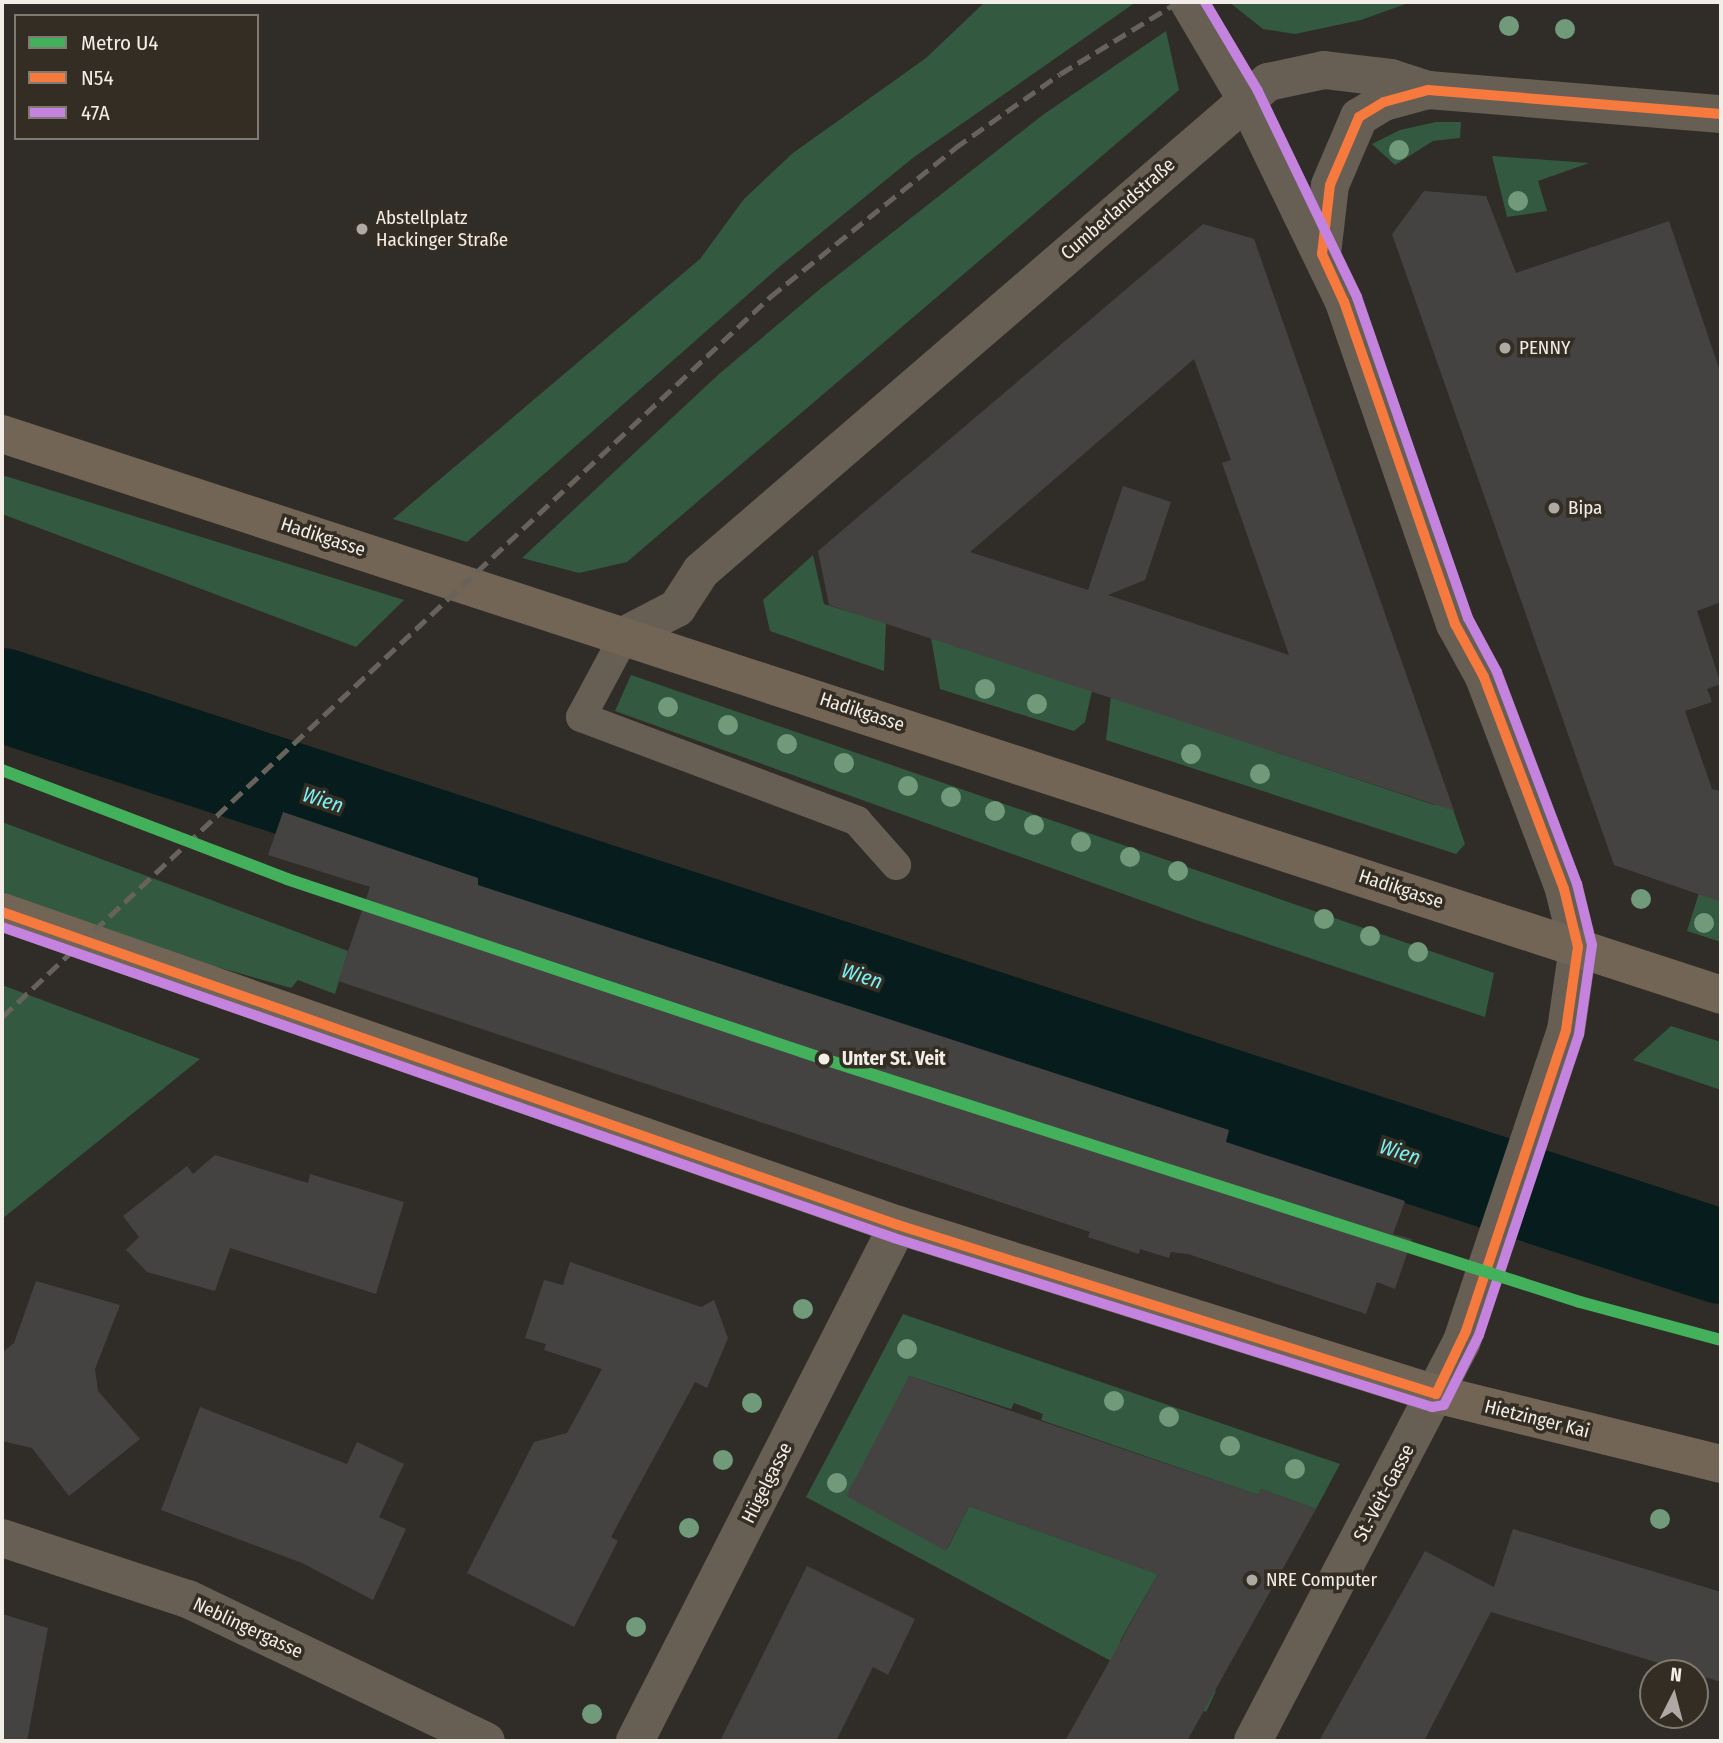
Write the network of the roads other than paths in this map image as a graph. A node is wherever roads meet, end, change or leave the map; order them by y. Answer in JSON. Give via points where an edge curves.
{"nodes":[{"id":1,"x":1189,"y":2,"type":"edge"},
{"id":2,"x":1428,"y":90,"type":"junction"},
{"id":3,"x":1245,"y":97,"type":"junction"},
{"id":4,"x":1721,"y":114,"type":"edge"},
{"id":5,"x":1322,"y":254,"type":"junction"},
{"id":6,"x":2,"y":434,"type":"edge"},
{"id":7,"x":625,"y":635,"type":"junction"},
{"id":8,"x":896,"y":865,"type":"dead end"},
{"id":9,"x":2,"y":912,"type":"edge"},
{"id":10,"x":1578,"y":947,"type":"junction"},
{"id":11,"x":1721,"y":995,"type":"edge"},
{"id":12,"x":898,"y":1225,"type":"junction"},
{"id":13,"x":1436,"y":1394,"type":"junction"},
{"id":14,"x":1721,"y":1464,"type":"edge"},
{"id":15,"x":2,"y":1538,"type":"edge"},
{"id":16,"x":486,"y":1741,"type":"edge"},
{"id":17,"x":635,"y":1741,"type":"edge"},
{"id":18,"x":1253,"y":1741,"type":"edge"}],
"edges":[{"from":1,"to":3,"type":"street"},
{"from":2,"to":3,"type":"street","name":"Cumberlandstraße","via":[[1391,78],[1324,70],[1268,82]]},
{"from":2,"to":4,"type":"street","name":"Cumberlandstraße"},
{"from":2,"to":5,"type":"street","via":[[1384,102],[1359,117],[1330,185]]},
{"from":3,"to":5,"type":"street"},
{"from":3,"to":7,"type":"street","name":"Cumberlandstraße","via":[[701,571],[677,608]]},
{"from":5,"to":10,"type":"street","via":[[1344,302],[1455,624],[1484,677],[1559,876]]},
{"from":6,"to":7,"type":"main road","name":"Hadikgasse"},
{"from":7,"to":8,"type":"lane","via":[[581,717],[857,821]]},
{"from":7,"to":10,"type":"main road","name":"Hadikgasse"},
{"from":9,"to":12,"type":"main road","name":"Hietzinger Kai"},
{"from":10,"to":11,"type":"main road","name":"Hadikgasse"},
{"from":10,"to":13,"type":"street","name":"St.-Veit-Gasse","via":[[1566,1030],[1468,1326]]},
{"from":12,"to":13,"type":"main road","name":"Hietzinger Kai"},
{"from":12,"to":17,"type":"street","name":"Hügelgasse"},
{"from":13,"to":14,"type":"main road","name":"Hietzinger Kai"},
{"from":13,"to":18,"type":"street","name":"St.-Veit-Gasse"},
{"from":15,"to":16,"type":"street","name":"Neblingergasse","via":[[188,1599]]}]}
